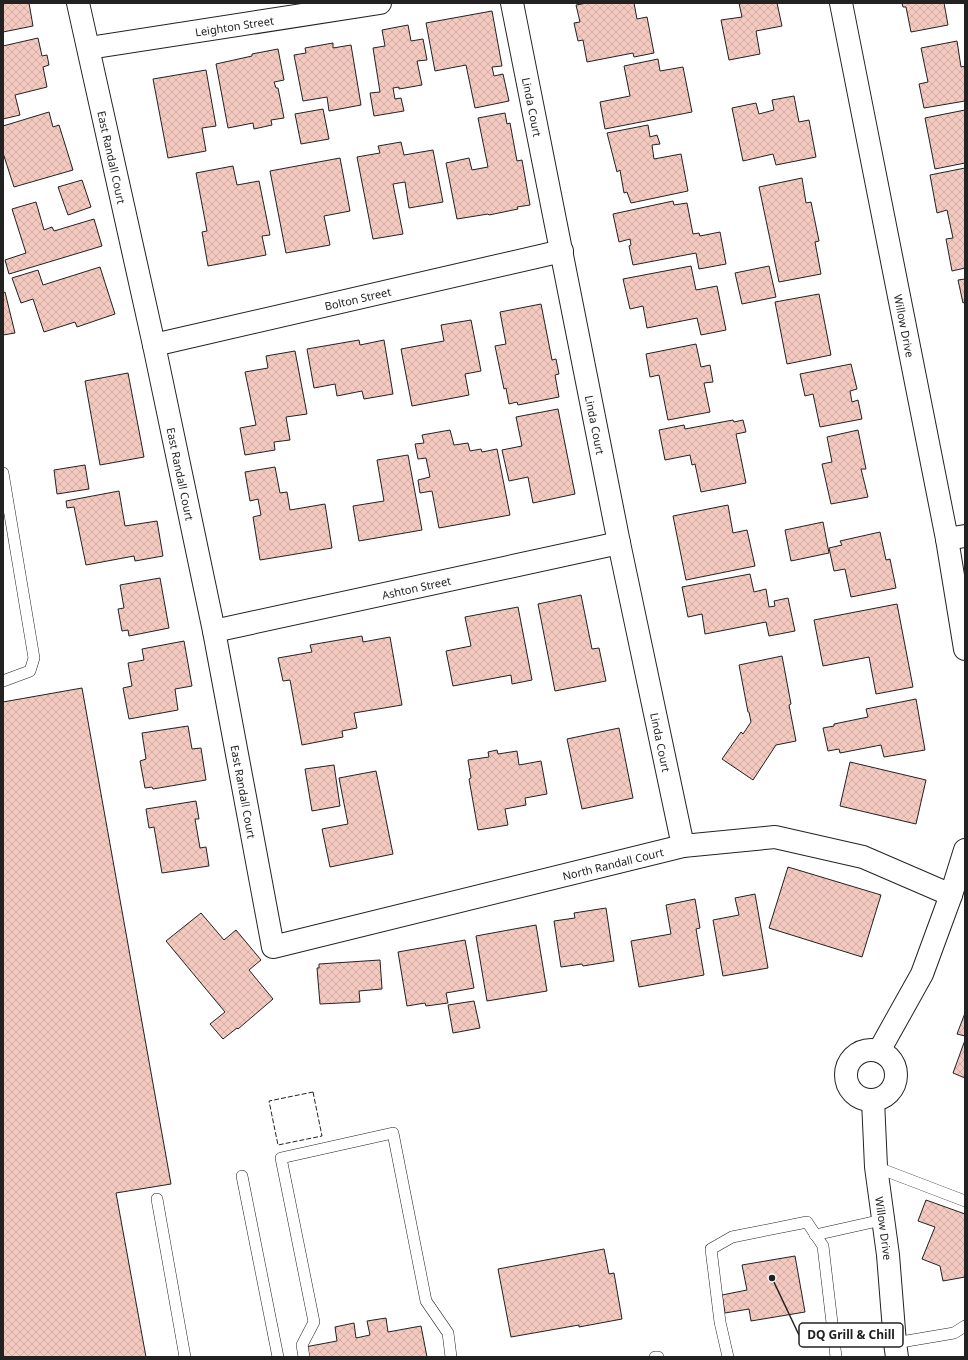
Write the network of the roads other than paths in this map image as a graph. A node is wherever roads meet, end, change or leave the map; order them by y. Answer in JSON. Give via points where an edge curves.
{"nodes":[{"id":1,"x":78,"y":3,"type":"edge"},
{"id":2,"x":380,"y":3,"type":"edge"},
{"id":3,"x":512,"y":3,"type":"edge"},
{"id":4,"x":841,"y":3,"type":"edge"},
{"id":5,"x":89,"y":48,"type":"junction"},
{"id":6,"x":562,"y":251,"type":"junction"},
{"id":7,"x":154,"y":345,"type":"junction"},
{"id":8,"x":3,"y":472,"type":"edge"},
{"id":9,"x":956,"y":538,"type":"edge"},
{"id":10,"x":619,"y":543,"type":"junction"},
{"id":11,"x":214,"y":631,"type":"junction"},
{"id":12,"x":965,"y":649,"type":"edge"},
{"id":13,"x":3,"y":681,"type":"edge"},
{"id":14,"x":683,"y":846,"type":"junction"},
{"id":15,"x":965,"y":850,"type":"edge"},
{"id":16,"x":951,"y":895,"type":"junction"},
{"id":17,"x":273,"y":947,"type":"joint"},
{"id":18,"x":879,"y":1051,"type":"junction"},
{"id":19,"x":873,"y":1100,"type":"junction"},
{"id":20,"x":876,"y":1168,"type":"junction"},
{"id":21,"x":242,"y":1176,"type":"dead end"},
{"id":22,"x":157,"y":1199,"type":"dead end"},
{"id":23,"x":965,"y":1201,"type":"edge"},
{"id":24,"x":882,"y":1220,"type":"junction"},
{"id":25,"x":815,"y":1235,"type":"junction"},
{"id":26,"x":965,"y":1326,"type":"edge"},
{"id":27,"x":896,"y":1350,"type":"edge"},
{"id":28,"x":185,"y":1357,"type":"edge"},
{"id":29,"x":278,"y":1357,"type":"edge"},
{"id":30,"x":304,"y":1357,"type":"edge"},
{"id":31,"x":451,"y":1357,"type":"edge"},
{"id":32,"x":728,"y":1357,"type":"edge"},
{"id":33,"x":836,"y":1357,"type":"edge"}],
"edges":[{"from":1,"to":5,"type":"street","name":"East Randall Court"},
{"from":2,"to":5,"type":"street","name":"Leighton Street"},
{"from":3,"to":6,"type":"street","name":"Linda Court"},
{"from":4,"to":9,"type":"street","name":"Willow Drive"},
{"from":5,"to":7,"type":"street","name":"East Randall Court"},
{"from":6,"to":7,"type":"street","name":"Bolton Street"},
{"from":6,"to":10,"type":"street","name":"Linda Court"},
{"from":7,"to":11,"type":"street","name":"East Randall Court"},
{"from":8,"to":13,"type":"lane","via":[[34,658],[30,672]]},
{"from":9,"to":12,"type":"street","name":"Willow Drive"},
{"from":10,"to":11,"type":"street","name":"Ashton Street"},
{"from":10,"to":14,"type":"street","name":"Linda Court"},
{"from":11,"to":17,"type":"street","name":"East Randall Court"},
{"from":14,"to":16,"type":"street","name":"North Randall Court","via":[[775,837],[863,857]]},
{"from":14,"to":17,"type":"street","name":"North Randall Court"},
{"from":15,"to":16,"type":"street"},
{"from":16,"to":18,"type":"street","via":[[922,974]]},
{"from":18,"to":19,"type":"street","via":[[887,1055],[892,1062],[896,1078],[888,1093]]},
{"from":18,"to":19,"type":"street","via":[[863,1051],[856,1055],[850,1060],[846,1075],[851,1090],[857,1096]]},
{"from":19,"to":20,"type":"street","name":"Willow Drive"},
{"from":20,"to":23,"type":"lane"},
{"from":20,"to":24,"type":"street","name":"Willow Drive"},
{"from":21,"to":29,"type":"lane"},
{"from":22,"to":28,"type":"lane"},
{"from":24,"to":25,"type":"lane"},
{"from":24,"to":27,"type":"street","name":"Willow Drive","via":[[888,1255]]},
{"from":25,"to":32,"type":"lane","via":[[806,1222],[732,1236],[711,1249],[720,1322]]},
{"from":25,"to":33,"type":"lane","via":[[823,1246]]},
{"from":26,"to":27,"type":"lane","via":[[954,1333]]},
{"from":30,"to":31,"type":"lane","via":[[302,1345],[314,1322],[281,1158],[393,1133],[426,1301],[448,1333]]}]}
